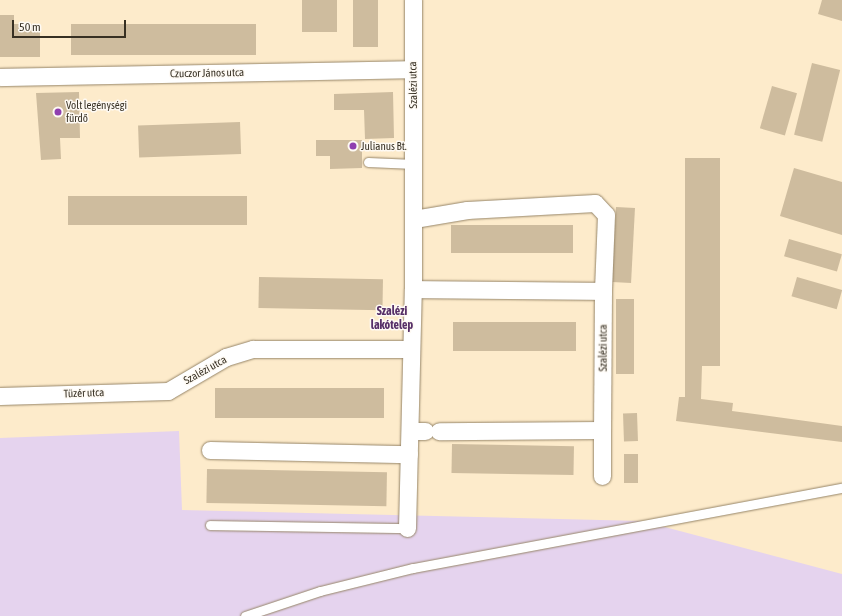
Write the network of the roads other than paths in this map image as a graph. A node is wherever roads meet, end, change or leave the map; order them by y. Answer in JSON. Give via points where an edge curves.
{"nodes":[{"id":1,"x":413,"y":0,"type":"edge"},
{"id":2,"x":413,"y":69,"type":"junction"},
{"id":3,"x":0,"y":77,"type":"edge"},
{"id":4,"x":368,"y":162,"type":"dead end"},
{"id":5,"x":414,"y":164,"type":"junction"},
{"id":6,"x":414,"y":219,"type":"junction"},
{"id":7,"x":413,"y":289,"type":"junction"},
{"id":8,"x":603,"y":291,"type":"junction"},
{"id":9,"x":412,"y":349,"type":"junction"},
{"id":10,"x":168,"y":391,"type":"joint"},
{"id":11,"x":0,"y":396,"type":"edge"},
{"id":12,"x":602,"y":430,"type":"junction"},
{"id":13,"x":425,"y":431,"type":"junction"},
{"id":14,"x":210,"y":450,"type":"dead end"},
{"id":15,"x":409,"y":454,"type":"junction"},
{"id":16,"x":602,"y":476,"type":"dead end"},
{"id":17,"x":842,"y":488,"type":"edge"},
{"id":18,"x":210,"y":525,"type":"dead end"},
{"id":19,"x":407,"y":528,"type":"joint"},
{"id":20,"x":245,"y":616,"type":"edge"}],
"edges":[{"from":1,"to":2,"type":"street","name":"Szalézi utca"},
{"from":2,"to":3,"type":"street","name":"Czuczor János utca"},
{"from":2,"to":5,"type":"street","name":"Szalézi utca"},
{"from":4,"to":5,"type":"lane"},
{"from":5,"to":6,"type":"street","name":"Szalézi utca"},
{"from":6,"to":7,"type":"street","name":"Szalézi utca"},
{"from":6,"to":8,"type":"street","name":"Szalézi utca","via":[[467,210],[595,203],[606,215]]},
{"from":7,"to":8,"type":"street"},
{"from":7,"to":9,"type":"street","name":"Szalézi utca"},
{"from":8,"to":12,"type":"street","name":"Szalézi utca"},
{"from":9,"to":10,"type":"street","name":"Szalézi utca","via":[[253,349],[226,357]]},
{"from":9,"to":13,"type":"street","name":"Szalézi utca"},
{"from":10,"to":11,"type":"street","name":"Tüzér utca"},
{"from":12,"to":13,"type":"street"},
{"from":12,"to":16,"type":"street","name":"Szalézi utca"},
{"from":13,"to":15,"type":"street","name":"Szalézi utca"},
{"from":14,"to":15,"type":"street"},
{"from":15,"to":19,"type":"street","name":"Szalézi utca"},
{"from":17,"to":20,"type":"lane","via":[[413,568],[320,591]]},
{"from":18,"to":19,"type":"lane"}]}
